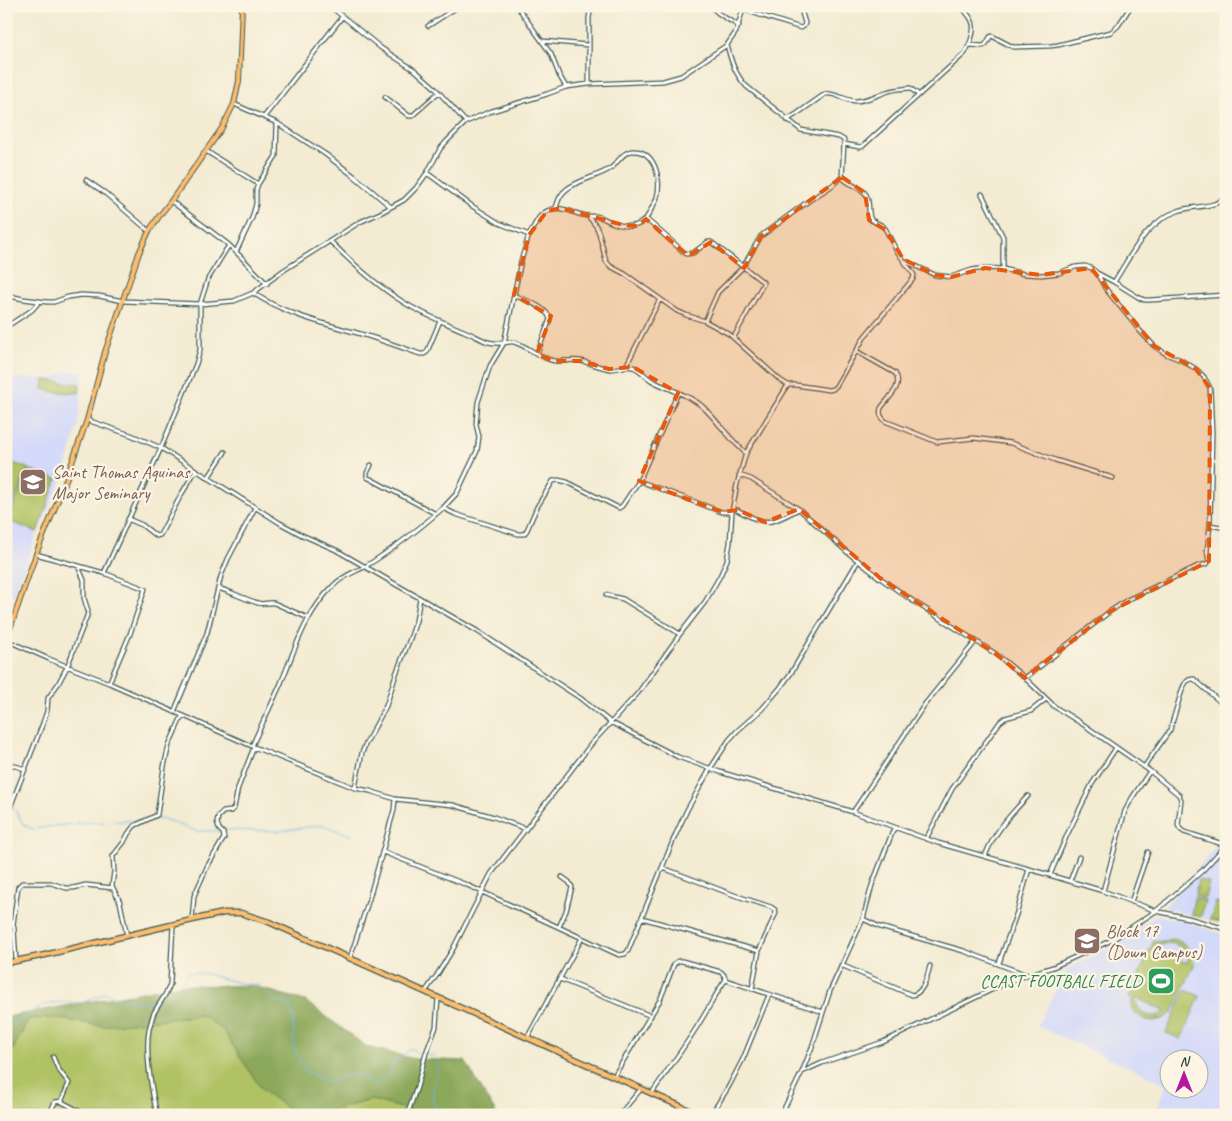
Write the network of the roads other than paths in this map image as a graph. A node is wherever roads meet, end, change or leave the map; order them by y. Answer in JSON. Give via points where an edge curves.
{"nodes":[{"id":1,"x":330,"y":6,"type":"edge"},
{"id":2,"x":460,"y":6,"type":"edge"},
{"id":3,"x":517,"y":6,"type":"edge"},
{"id":4,"x":591,"y":6,"type":"edge"},
{"id":5,"x":711,"y":6,"type":"edge"},
{"id":6,"x":800,"y":6,"type":"edge"},
{"id":7,"x":961,"y":6,"type":"edge"},
{"id":8,"x":1131,"y":6,"type":"edge"},
{"id":9,"x":240,"y":7,"type":"edge"},
{"id":10,"x":744,"y":8,"type":"edge"},
{"id":11,"x":342,"y":17,"type":"junction"},
{"id":12,"x":428,"y":26,"type":"dead end"},
{"id":13,"x":739,"y":26,"type":"junction"},
{"id":14,"x":542,"y":41,"type":"junction"},
{"id":15,"x":588,"y":45,"type":"junction"},
{"id":16,"x":727,"y":45,"type":"junction"},
{"id":17,"x":970,"y":45,"type":"junction"},
{"id":18,"x":589,"y":84,"type":"junction"},
{"id":19,"x":566,"y":87,"type":"junction"},
{"id":20,"x":439,"y":92,"type":"junction"},
{"id":21,"x":919,"y":95,"type":"junction"},
{"id":22,"x":385,"y":97,"type":"dead end"},
{"id":23,"x":234,"y":104,"type":"junction"},
{"id":24,"x":264,"y":117,"type":"junction"},
{"id":25,"x":788,"y":120,"type":"junction"},
{"id":26,"x":466,"y":122,"type":"junction"},
{"id":27,"x":278,"y":123,"type":"junction"},
{"id":28,"x":844,"y":144,"type":"junction"},
{"id":29,"x":206,"y":151,"type":"junction"},
{"id":30,"x":427,"y":173,"type":"junction"},
{"id":31,"x":842,"y":177,"type":"junction"},
{"id":32,"x":86,"y":180,"type":"dead end"},
{"id":33,"x":258,"y":184,"type":"junction"},
{"id":34,"x":982,"y":194,"type":"dead end"},
{"id":35,"x":1226,"y":197,"type":"edge"},
{"id":36,"x":171,"y":201,"type":"junction"},
{"id":37,"x":391,"y":207,"type":"junction"},
{"id":38,"x":556,"y":208,"type":"junction"},
{"id":39,"x":588,"y":216,"type":"junction"},
{"id":40,"x":646,"y":219,"type":"junction"},
{"id":41,"x":149,"y":231,"type":"junction"},
{"id":42,"x":529,"y":235,"type":"junction"},
{"id":43,"x":330,"y":241,"type":"junction"},
{"id":44,"x":229,"y":245,"type":"junction"},
{"id":45,"x":236,"y":252,"type":"junction"},
{"id":46,"x":903,"y":259,"type":"junction"},
{"id":47,"x":743,"y":267,"type":"junction"},
{"id":48,"x":1003,"y":269,"type":"junction"},
{"id":49,"x":1097,"y":273,"type":"junction"},
{"id":50,"x":1114,"y":282,"type":"junction"},
{"id":51,"x":267,"y":284,"type":"junction"},
{"id":52,"x":253,"y":293,"type":"junction"},
{"id":53,"x":6,"y":295,"type":"edge"},
{"id":54,"x":1226,"y":295,"type":"edge"},
{"id":55,"x":514,"y":296,"type":"junction"},
{"id":56,"x":660,"y":299,"type":"junction"},
{"id":57,"x":123,"y":301,"type":"junction"},
{"id":58,"x":39,"y":302,"type":"junction"},
{"id":59,"x":200,"y":304,"type":"junction"},
{"id":60,"x":440,"y":321,"type":"junction"},
{"id":61,"x":704,"y":321,"type":"junction"},
{"id":62,"x":6,"y":327,"type":"edge"},
{"id":63,"x":734,"y":337,"type":"junction"},
{"id":64,"x":504,"y":343,"type":"junction"},
{"id":65,"x":856,"y":351,"type":"junction"},
{"id":66,"x":538,"y":354,"type":"junction"},
{"id":67,"x":626,"y":366,"type":"junction"},
{"id":68,"x":788,"y":385,"type":"junction"},
{"id":69,"x":678,"y":393,"type":"junction"},
{"id":70,"x":87,"y":420,"type":"junction"},
{"id":71,"x":161,"y":448,"type":"junction"},
{"id":72,"x":224,"y":452,"type":"dead end"},
{"id":73,"x":746,"y":453,"type":"junction"},
{"id":74,"x":371,"y":465,"type":"dead end"},
{"id":75,"x":196,"y":470,"type":"junction"},
{"id":76,"x":738,"y":475,"type":"junction"},
{"id":77,"x":208,"y":478,"type":"junction"},
{"id":78,"x":1113,"y":478,"type":"dead end"},
{"id":79,"x":639,"y":481,"type":"junction"},
{"id":80,"x":255,"y":508,"type":"junction"},
{"id":81,"x":443,"y":508,"type":"junction"},
{"id":82,"x":799,"y":509,"type":"junction"},
{"id":83,"x":733,"y":510,"type":"junction"},
{"id":84,"x":436,"y":514,"type":"junction"},
{"id":85,"x":128,"y":520,"type":"junction"},
{"id":86,"x":1210,"y":525,"type":"junction"},
{"id":87,"x":1226,"y":528,"type":"edge"},
{"id":88,"x":36,"y":554,"type":"junction"},
{"id":89,"x":858,"y":561,"type":"junction"},
{"id":90,"x":78,"y":566,"type":"junction"},
{"id":91,"x":366,"y":566,"type":"junction"},
{"id":92,"x":104,"y":573,"type":"junction"},
{"id":93,"x":218,"y":588,"type":"junction"},
{"id":94,"x":606,"y":594,"type":"dead end"},
{"id":95,"x":420,"y":598,"type":"junction"},
{"id":96,"x":308,"y":618,"type":"junction"},
{"id":97,"x":680,"y":634,"type":"junction"},
{"id":98,"x":6,"y":640,"type":"edge"},
{"id":99,"x":976,"y":641,"type":"junction"},
{"id":100,"x":67,"y":666,"type":"junction"},
{"id":101,"x":1025,"y":678,"type":"junction"},
{"id":102,"x":109,"y":683,"type":"junction"},
{"id":103,"x":1046,"y":699,"type":"junction"},
{"id":104,"x":1226,"y":707,"type":"edge"},
{"id":105,"x":174,"y":712,"type":"junction"},
{"id":106,"x":182,"y":716,"type":"junction"},
{"id":107,"x":610,"y":722,"type":"junction"},
{"id":108,"x":253,"y":746,"type":"junction"},
{"id":109,"x":1116,"y":748,"type":"junction"},
{"id":110,"x":6,"y":763,"type":"edge"},
{"id":111,"x":1144,"y":767,"type":"junction"},
{"id":112,"x":25,"y":769,"type":"junction"},
{"id":113,"x":710,"y":769,"type":"junction"},
{"id":114,"x":1150,"y":771,"type":"junction"},
{"id":115,"x":355,"y":788,"type":"junction"},
{"id":116,"x":1028,"y":796,"type":"dead end"},
{"id":117,"x":394,"y":799,"type":"junction"},
{"id":118,"x":853,"y":812,"type":"junction"},
{"id":119,"x":6,"y":818,"type":"edge"},
{"id":120,"x":894,"y":827,"type":"junction"},
{"id":121,"x":526,"y":829,"type":"junction"},
{"id":122,"x":926,"y":839,"type":"junction"},
{"id":123,"x":1225,"y":839,"type":"edge"},
{"id":124,"x":1226,"y":845,"type":"edge"},
{"id":125,"x":383,"y":852,"type":"junction"},
{"id":126,"x":1148,"y":852,"type":"dead end"},
{"id":127,"x":985,"y":856,"type":"junction"},
{"id":128,"x":1079,"y":857,"type":"dead end"},
{"id":129,"x":663,"y":868,"type":"junction"},
{"id":130,"x":1029,"y":869,"type":"junction"},
{"id":131,"x":1050,"y":875,"type":"junction"},
{"id":132,"x":562,"y":877,"type":"dead end"},
{"id":133,"x":1070,"y":881,"type":"junction"},
{"id":134,"x":113,"y":888,"type":"junction"},
{"id":135,"x":1103,"y":891,"type":"junction"},
{"id":136,"x":482,"y":892,"type":"junction"},
{"id":137,"x":1131,"y":902,"type":"junction"},
{"id":138,"x":1156,"y":911,"type":"junction"},
{"id":139,"x":642,"y":918,"type":"junction"},
{"id":140,"x":862,"y":918,"type":"junction"},
{"id":141,"x":192,"y":920,"type":"junction"},
{"id":142,"x":6,"y":921,"type":"edge"},
{"id":143,"x":13,"y":925,"type":"junction"},
{"id":144,"x":173,"y":925,"type":"junction"},
{"id":145,"x":558,"y":927,"type":"junction"},
{"id":146,"x":1226,"y":929,"type":"edge"},
{"id":147,"x":127,"y":936,"type":"junction"},
{"id":148,"x":582,"y":938,"type":"junction"},
{"id":149,"x":759,"y":951,"type":"junction"},
{"id":150,"x":350,"y":958,"type":"junction"},
{"id":151,"x":16,"y":961,"type":"junction"},
{"id":152,"x":6,"y":963,"type":"edge"},
{"id":153,"x":999,"y":963,"type":"junction"},
{"id":154,"x":841,"y":965,"type":"junction"},
{"id":155,"x":930,"y":966,"type":"dead end"},
{"id":156,"x":1027,"y":975,"type":"junction"},
{"id":157,"x":560,"y":979,"type":"junction"},
{"id":158,"x":726,"y":980,"type":"junction"},
{"id":159,"x":752,"y":989,"type":"junction"},
{"id":160,"x":425,"y":992,"type":"junction"},
{"id":161,"x":770,"y":995,"type":"junction"},
{"id":162,"x":438,"y":998,"type":"junction"},
{"id":163,"x":824,"y":1012,"type":"junction"},
{"id":164,"x":651,"y":1016,"type":"junction"},
{"id":165,"x":527,"y":1038,"type":"junction"},
{"id":166,"x":53,"y":1057,"type":"dead end"},
{"id":167,"x":802,"y":1072,"type":"junction"},
{"id":168,"x":614,"y":1076,"type":"junction"},
{"id":169,"x":641,"y":1089,"type":"junction"},
{"id":170,"x":652,"y":1093,"type":"junction"},
{"id":171,"x":62,"y":1102,"type":"junction"},
{"id":172,"x":49,"y":1115,"type":"edge"},
{"id":173,"x":87,"y":1115,"type":"edge"},
{"id":174,"x":157,"y":1115,"type":"edge"},
{"id":175,"x":407,"y":1115,"type":"edge"},
{"id":176,"x":619,"y":1115,"type":"edge"},
{"id":177,"x":700,"y":1115,"type":"edge"},
{"id":178,"x":711,"y":1115,"type":"edge"},
{"id":179,"x":781,"y":1115,"type":"edge"}],
"edges":[{"from":1,"to":11,"type":"street"},
{"from":2,"to":12,"type":"street"},
{"from":3,"to":14,"type":"street"},
{"from":4,"to":15,"type":"street"},
{"from":5,"to":13,"type":"street","via":[[719,16]]},
{"from":6,"to":10,"type":"street","via":[[805,24],[801,28]]},
{"from":7,"to":17,"type":"street","via":[[973,23]]},
{"from":8,"to":17,"type":"street","via":[[1110,32],[1058,45],[1013,47],[992,36],[983,46]]},
{"from":9,"to":23,"type":"main road","via":[[239,81]]},
{"from":10,"to":13,"type":"street"},
{"from":11,"to":20,"type":"street","via":[[416,71]]},
{"from":11,"to":24,"type":"street"},
{"from":13,"to":16,"type":"street"},
{"from":14,"to":15,"type":"street"},
{"from":14,"to":19,"type":"street"},
{"from":15,"to":18,"type":"street"},
{"from":16,"to":18,"type":"street","via":[[686,74],[673,79]]},
{"from":16,"to":25,"type":"street","via":[[739,78]]},
{"from":17,"to":21,"type":"street"},
{"from":18,"to":19,"type":"street"},
{"from":19,"to":26,"type":"street"},
{"from":20,"to":22,"type":"street","via":[[412,116]]},
{"from":20,"to":26,"type":"street"},
{"from":21,"to":25,"type":"street","via":[[910,88],[894,89],[867,100],[852,101],[829,93]]},
{"from":21,"to":28,"type":"street","via":[[863,146]]},
{"from":23,"to":24,"type":"street"},
{"from":23,"to":29,"type":"main road"},
{"from":24,"to":27,"type":"street"},
{"from":25,"to":28,"type":"street","via":[[801,130],[842,138]]},
{"from":26,"to":30,"type":"street","via":[[440,149]]},
{"from":27,"to":33,"type":"street","via":[[276,156]]},
{"from":27,"to":37,"type":"street","via":[[340,165]]},
{"from":28,"to":31,"type":"street"},
{"from":29,"to":33,"type":"street"},
{"from":29,"to":36,"type":"main road"},
{"from":30,"to":37,"type":"street","via":[[404,200]]},
{"from":30,"to":42,"type":"street","via":[[499,223]]},
{"from":31,"to":46,"type":"street","via":[[865,192],[871,220],[886,230]]},
{"from":31,"to":47,"type":"street","via":[[761,236]]},
{"from":32,"to":41,"type":"street"},
{"from":33,"to":45,"type":"street","via":[[252,218]]},
{"from":34,"to":48,"type":"street","via":[[1003,237]]},
{"from":35,"to":50,"type":"street","via":[[1218,203],[1179,210],[1154,225]]},
{"from":36,"to":41,"type":"main road"},
{"from":36,"to":44,"type":"street"},
{"from":37,"to":43,"type":"street"},
{"from":38,"to":39,"type":"street"},
{"from":38,"to":40,"type":"street","via":[[567,188],[605,172],[631,151],[645,154],[655,168],[659,187],[657,199]]},
{"from":38,"to":42,"type":"street","via":[[543,213]]},
{"from":39,"to":40,"type":"street","via":[[632,226]]},
{"from":39,"to":56,"type":"street","via":[[596,226],[610,266]]},
{"from":40,"to":47,"type":"street","via":[[686,254],[711,242]]},
{"from":41,"to":57,"type":"main road"},
{"from":42,"to":55,"type":"street"},
{"from":43,"to":51,"type":"street"},
{"from":43,"to":60,"type":"street","via":[[402,302]]},
{"from":44,"to":45,"type":"street"},
{"from":44,"to":59,"type":"street","via":[[208,279]]},
{"from":45,"to":51,"type":"street"},
{"from":46,"to":48,"type":"street","via":[[941,276],[951,277],[985,268]]},
{"from":46,"to":65,"type":"street","via":[[914,275],[913,279]]},
{"from":47,"to":61,"type":"street","via":[[718,292]]},
{"from":47,"to":63,"type":"street","via":[[760,278],[763,284]]},
{"from":48,"to":49,"type":"street","via":[[1041,275],[1085,266]]},
{"from":49,"to":50,"type":"street"},
{"from":49,"to":86,"type":"street","via":[[1105,288],[1154,346],[1196,369],[1210,388]]},
{"from":50,"to":54,"type":"street","via":[[1144,300]]},
{"from":51,"to":52,"type":"street"},
{"from":52,"to":59,"type":"street","via":[[234,301]]},
{"from":52,"to":60,"type":"street","via":[[303,318],[420,354],[427,352]]},
{"from":53,"to":58,"type":"street"},
{"from":55,"to":64,"type":"street"},
{"from":55,"to":66,"type":"street","via":[[549,314]]},
{"from":56,"to":61,"type":"street","via":[[676,311]]},
{"from":56,"to":67,"type":"street"},
{"from":57,"to":58,"type":"street","via":[[81,295]]},
{"from":57,"to":59,"type":"street"},
{"from":57,"to":70,"type":"main road"},
{"from":58,"to":62,"type":"street"},
{"from":59,"to":71,"type":"street","via":[[200,350]]},
{"from":60,"to":64,"type":"street","via":[[490,343]]},
{"from":61,"to":63,"type":"street"},
{"from":63,"to":68,"type":"street"},
{"from":64,"to":66,"type":"street","via":[[512,342]]},
{"from":64,"to":81,"type":"street","via":[[490,366],[478,402],[477,452],[457,493]]},
{"from":65,"to":68,"type":"street","via":[[833,389]]},
{"from":65,"to":78,"type":"street","via":[[895,373],[898,378],[897,387],[881,408],[885,421],[937,442],[974,438],[1011,443]]},
{"from":66,"to":67,"type":"street","via":[[553,361],[580,360],[616,369]]},
{"from":67,"to":69,"type":"street","via":[[638,369]]},
{"from":68,"to":73,"type":"street"},
{"from":69,"to":73,"type":"street","via":[[701,406]]},
{"from":69,"to":79,"type":"street"},
{"from":70,"to":71,"type":"street"},
{"from":70,"to":88,"type":"main road"},
{"from":71,"to":75,"type":"street"},
{"from":71,"to":85,"type":"street"},
{"from":72,"to":77,"type":"street"},
{"from":73,"to":76,"type":"street"},
{"from":74,"to":84,"type":"street","via":[[367,477]]},
{"from":75,"to":77,"type":"street"},
{"from":75,"to":85,"type":"street","via":[[160,535],[156,536],[142,525]]},
{"from":76,"to":82,"type":"street"},
{"from":76,"to":83,"type":"street"},
{"from":77,"to":80,"type":"street"},
{"from":79,"to":81,"type":"street","via":[[619,508],[567,482],[553,481],[524,534],[475,521]]},
{"from":79,"to":83,"type":"street","via":[[722,512]]},
{"from":80,"to":91,"type":"street"},
{"from":80,"to":93,"type":"street","via":[[228,559]]},
{"from":81,"to":84,"type":"street"},
{"from":82,"to":83,"type":"street","via":[[766,522]]},
{"from":82,"to":89,"type":"street"},
{"from":83,"to":97,"type":"street","via":[[727,560],[705,602]]},
{"from":84,"to":91,"type":"street"},
{"from":85,"to":92,"type":"street"},
{"from":86,"to":87,"type":"street"},
{"from":86,"to":101,"type":"street","via":[[1207,564],[1127,600]]},
{"from":88,"to":90,"type":"street"},
{"from":88,"to":98,"type":"main road"},
{"from":89,"to":99,"type":"street"},
{"from":89,"to":113,"type":"street","via":[[791,673],[762,709],[729,740]]},
{"from":90,"to":92,"type":"street"},
{"from":90,"to":100,"type":"street","via":[[84,580],[88,611]]},
{"from":91,"to":95,"type":"street"},
{"from":91,"to":96,"type":"street","via":[[334,585]]},
{"from":92,"to":102,"type":"street","via":[[145,591]]},
{"from":93,"to":96,"type":"street","via":[[259,604],[274,603]]},
{"from":93,"to":105,"type":"street","via":[[207,634]]},
{"from":94,"to":97,"type":"street","via":[[623,599]]},
{"from":95,"to":107,"type":"street","via":[[514,654]]},
{"from":95,"to":115,"type":"street","via":[[416,621],[386,706],[365,744]]},
{"from":96,"to":108,"type":"street"},
{"from":97,"to":107,"type":"street","via":[[638,693]]},
{"from":98,"to":100,"type":"street"},
{"from":99,"to":101,"type":"street"},
{"from":99,"to":118,"type":"street","via":[[925,704]]},
{"from":100,"to":102,"type":"street"},
{"from":100,"to":112,"type":"street","via":[[48,698],[47,711]]},
{"from":101,"to":103,"type":"street"},
{"from":102,"to":105,"type":"street"},
{"from":103,"to":109,"type":"street"},
{"from":103,"to":122,"type":"street","via":[[1031,711],[1000,722],[952,789]]},
{"from":104,"to":111,"type":"street","via":[[1194,679],[1187,680],[1170,730]]},
{"from":105,"to":106,"type":"street"},
{"from":106,"to":108,"type":"street"},
{"from":106,"to":134,"type":"street","via":[[169,745],[157,815],[134,826],[113,856]]},
{"from":107,"to":113,"type":"street","via":[[678,757]]},
{"from":107,"to":121,"type":"street"},
{"from":108,"to":115,"type":"street"},
{"from":108,"to":141,"type":"street","via":[[234,808],[218,817],[218,829],[224,838],[194,896]]},
{"from":109,"to":111,"type":"street"},
{"from":109,"to":131,"type":"street","via":[[1092,784]]},
{"from":110,"to":112,"type":"street"},
{"from":111,"to":114,"type":"street"},
{"from":112,"to":119,"type":"street"},
{"from":113,"to":118,"type":"street"},
{"from":113,"to":129,"type":"street","via":[[687,810]]},
{"from":114,"to":124,"type":"street","via":[[1182,800],[1178,825],[1184,832]]},
{"from":114,"to":135,"type":"street","via":[[1125,811]]},
{"from":115,"to":117,"type":"street"},
{"from":116,"to":127,"type":"street","via":[[1005,820]]},
{"from":117,"to":121,"type":"street","via":[[453,805]]},
{"from":117,"to":125,"type":"street"},
{"from":118,"to":120,"type":"street"},
{"from":120,"to":122,"type":"street"},
{"from":120,"to":140,"type":"street"},
{"from":121,"to":136,"type":"street","via":[[491,874]]},
{"from":122,"to":127,"type":"street"},
{"from":123,"to":124,"type":"street"},
{"from":124,"to":138,"type":"street"},
{"from":125,"to":136,"type":"street"},
{"from":125,"to":150,"type":"street"},
{"from":126,"to":137,"type":"street"},
{"from":127,"to":130,"type":"street"},
{"from":128,"to":133,"type":"street"},
{"from":129,"to":139,"type":"street"},
{"from":129,"to":149,"type":"street","via":[[774,910],[776,913]]},
{"from":130,"to":131,"type":"street"},
{"from":130,"to":153,"type":"street","via":[[1018,912]]},
{"from":131,"to":133,"type":"street"},
{"from":132,"to":145,"type":"street","via":[[572,887]]},
{"from":133,"to":135,"type":"street"},
{"from":134,"to":143,"type":"street","via":[[86,885],[66,888],[51,883],[22,883],[18,887]]},
{"from":134,"to":147,"type":"street","via":[[120,902]]},
{"from":135,"to":137,"type":"street"},
{"from":136,"to":145,"type":"street"},
{"from":136,"to":160,"type":"street","via":[[453,949]]},
{"from":137,"to":138,"type":"street"},
{"from":138,"to":146,"type":"street"},
{"from":138,"to":156,"type":"street","via":[[1112,940],[1053,967]]},
{"from":139,"to":148,"type":"street","via":[[625,954],[620,955]]},
{"from":139,"to":149,"type":"street"},
{"from":140,"to":153,"type":"street","via":[[891,931]]},
{"from":140,"to":154,"type":"street"},
{"from":141,"to":144,"type":"highway"},
{"from":141,"to":150,"type":"highway","via":[[241,913]]},
{"from":142,"to":143,"type":"street"},
{"from":143,"to":151,"type":"street"},
{"from":144,"to":147,"type":"highway"},
{"from":144,"to":174,"type":"street","via":[[169,989],[154,1013],[149,1029],[151,1082]]},
{"from":145,"to":148,"type":"street"},
{"from":147,"to":151,"type":"highway"},
{"from":148,"to":157,"type":"street"},
{"from":149,"to":159,"type":"street"},
{"from":150,"to":160,"type":"highway"},
{"from":151,"to":152,"type":"highway"},
{"from":153,"to":156,"type":"street"},
{"from":154,"to":155,"type":"street","via":[[912,994],[921,990]]},
{"from":154,"to":163,"type":"street"},
{"from":156,"to":167,"type":"street","via":[[883,1042]]},
{"from":157,"to":164,"type":"street"},
{"from":157,"to":165,"type":"street"},
{"from":158,"to":159,"type":"street"},
{"from":158,"to":164,"type":"street","via":[[721,972],[678,961]]},
{"from":158,"to":170,"type":"street"},
{"from":159,"to":161,"type":"street"},
{"from":160,"to":162,"type":"highway"},
{"from":161,"to":163,"type":"street"},
{"from":161,"to":178,"type":"street","via":[[743,1059]]},
{"from":162,"to":165,"type":"highway"},
{"from":162,"to":175,"type":"street","via":[[436,1027]]},
{"from":163,"to":167,"type":"street"},
{"from":164,"to":168,"type":"street"},
{"from":165,"to":168,"type":"highway"},
{"from":166,"to":171,"type":"street","via":[[69,1083]]},
{"from":167,"to":179,"type":"street"},
{"from":168,"to":169,"type":"highway"},
{"from":169,"to":170,"type":"highway"},
{"from":169,"to":176,"type":"street"},
{"from":170,"to":177,"type":"highway"},
{"from":171,"to":172,"type":"street","via":[[56,1102]]},
{"from":171,"to":173,"type":"street"}]}
